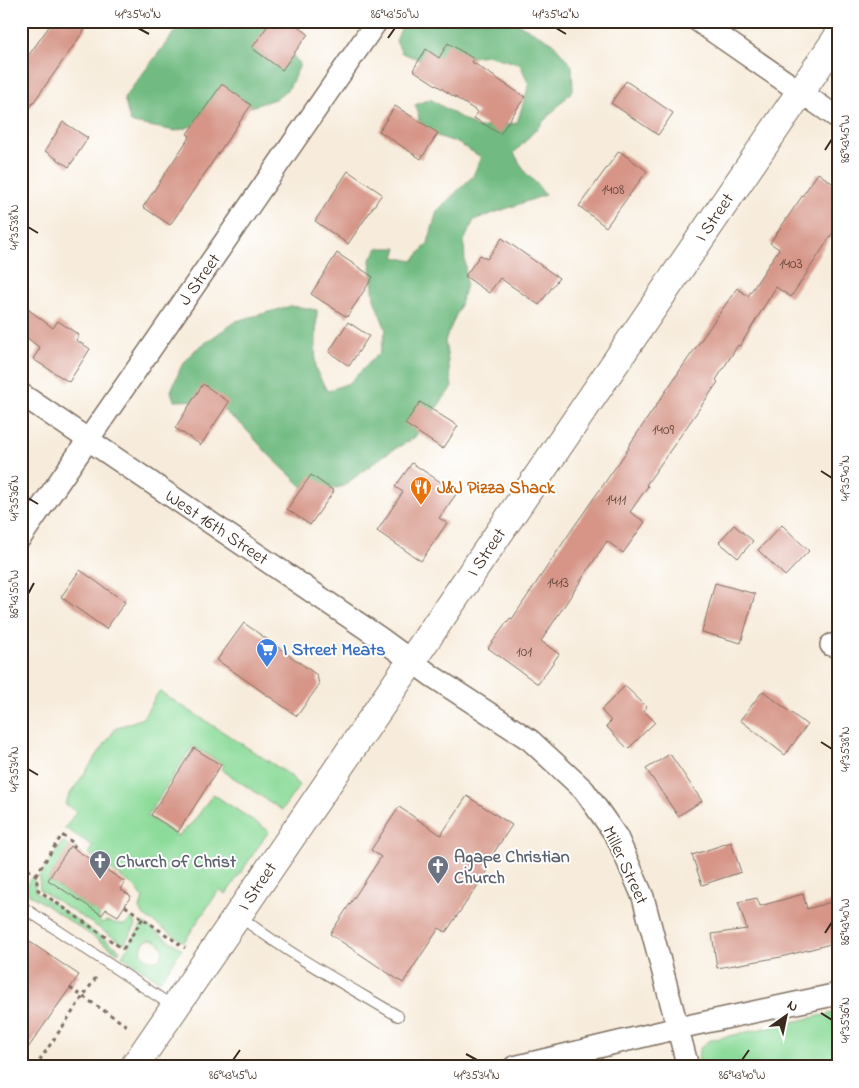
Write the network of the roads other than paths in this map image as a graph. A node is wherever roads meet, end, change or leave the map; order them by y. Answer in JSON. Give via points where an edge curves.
{"nodes":[{"id":1,"x":377,"y":21,"type":"edge"},
{"id":2,"x":698,"y":21,"type":"edge"},
{"id":3,"x":838,"y":37,"type":"edge"},
{"id":4,"x":800,"y":91,"type":"junction"},
{"id":5,"x":838,"y":118,"type":"edge"},
{"id":6,"x":21,"y":394,"type":"edge"},
{"id":7,"x":88,"y":439,"type":"junction"},
{"id":8,"x":21,"y":537,"type":"edge"},
{"id":9,"x":412,"y":660,"type":"junction"},
{"id":10,"x":21,"y":906,"type":"edge"},
{"id":11,"x":238,"y":915,"type":"junction"},
{"id":12,"x":838,"y":994,"type":"edge"},
{"id":13,"x":174,"y":1007,"type":"junction"},
{"id":14,"x":398,"y":1016,"type":"dead end"},
{"id":15,"x":678,"y":1028,"type":"junction"},
{"id":16,"x":134,"y":1067,"type":"edge"},
{"id":17,"x":514,"y":1067,"type":"edge"},
{"id":18,"x":688,"y":1067,"type":"edge"}],
"edges":[{"from":1,"to":7,"type":"street","name":"J Street"},
{"from":2,"to":4,"type":"street"},
{"from":3,"to":4,"type":"street","name":"I Street"},
{"from":4,"to":5,"type":"street"},
{"from":4,"to":9,"type":"street","name":"I Street"},
{"from":6,"to":7,"type":"street","name":"West 16th Street"},
{"from":7,"to":8,"type":"street","name":"J Street"},
{"from":7,"to":9,"type":"street","name":"West 16th Street"},
{"from":9,"to":11,"type":"street","name":"I Street"},
{"from":9,"to":15,"type":"street","name":"Miller Street","via":[[530,740],[584,790],[617,837],[643,897]]},
{"from":10,"to":13,"type":"lane"},
{"from":11,"to":13,"type":"street","name":"I Street"},
{"from":11,"to":14,"type":"lane","via":[[257,930]]},
{"from":12,"to":15,"type":"street"},
{"from":13,"to":16,"type":"street","name":"I Street"},
{"from":15,"to":17,"type":"street"},
{"from":15,"to":18,"type":"street","name":"Miller Street"}]}
